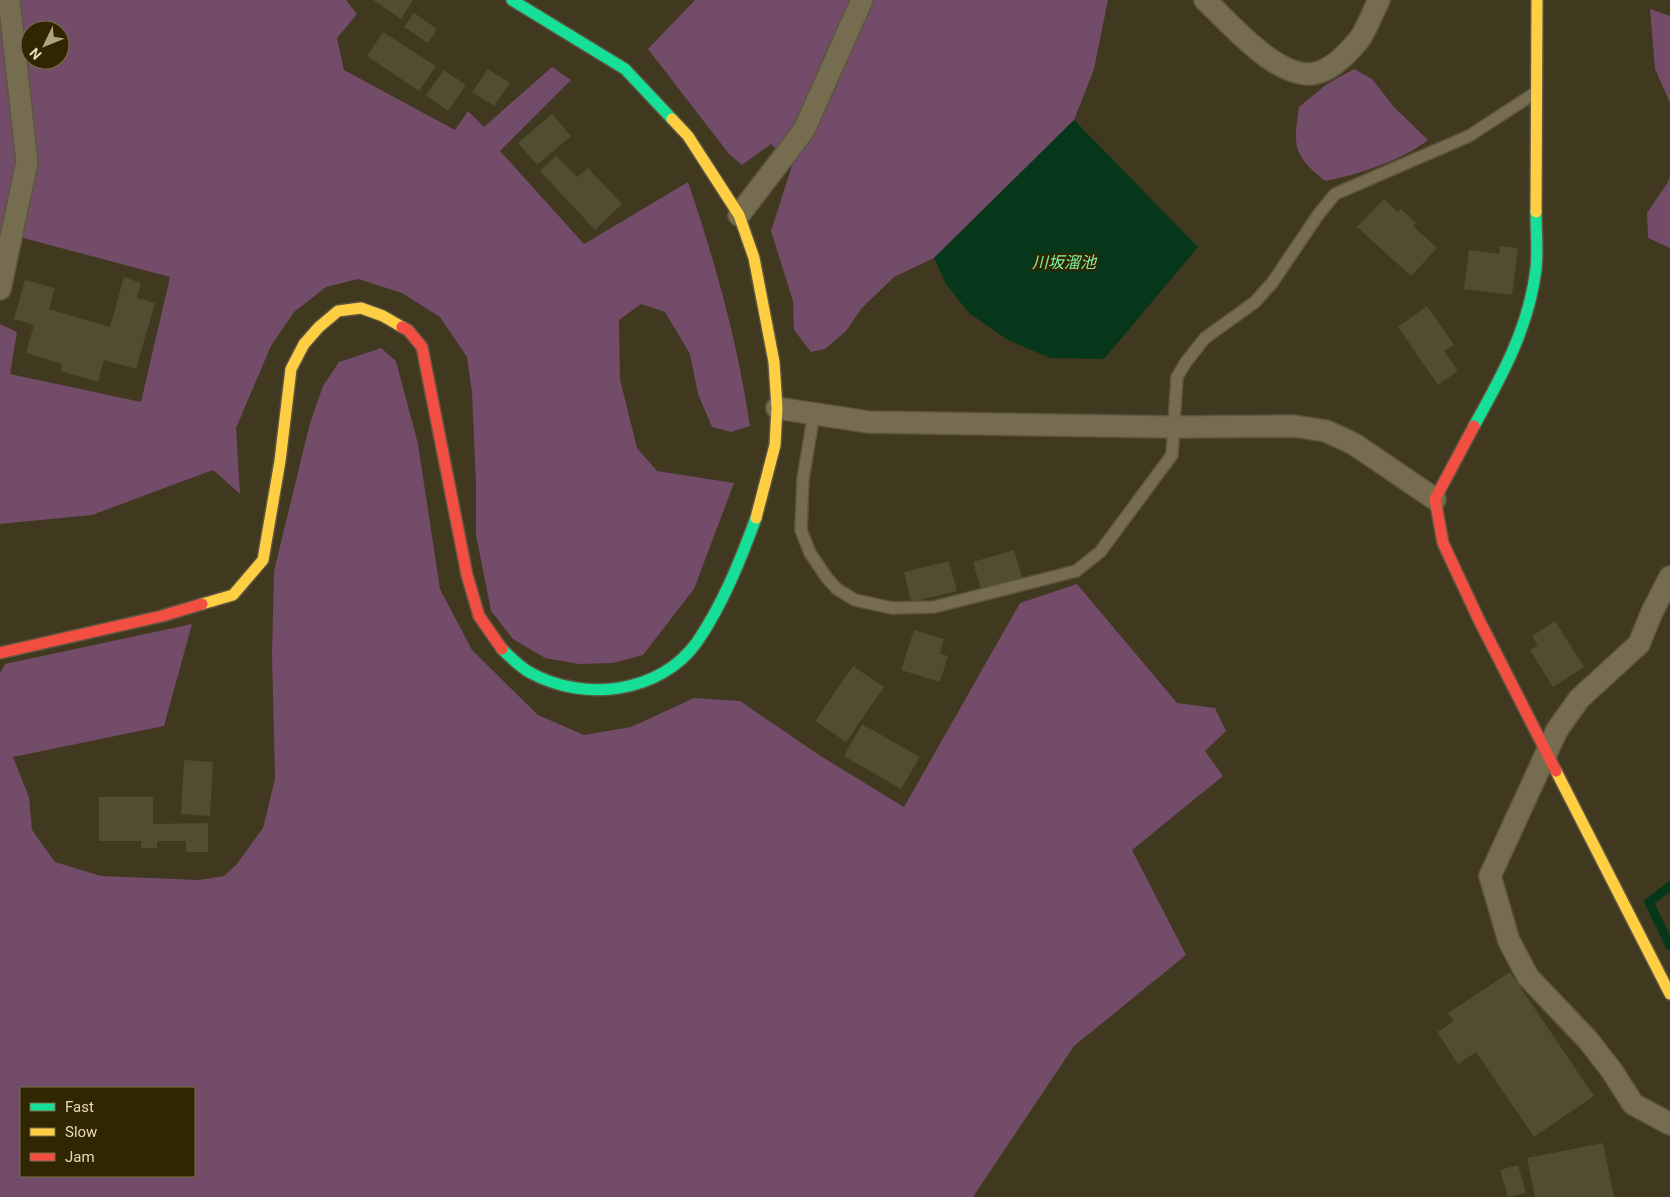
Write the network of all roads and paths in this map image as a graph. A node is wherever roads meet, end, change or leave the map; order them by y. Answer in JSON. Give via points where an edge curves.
{"nodes":[{"id":1,"x":9,"y":0,"type":"edge"},
{"id":2,"x":512,"y":0,"type":"edge"},
{"id":3,"x":862,"y":0,"type":"edge"},
{"id":4,"x":1205,"y":0,"type":"edge"},
{"id":5,"x":1379,"y":0,"type":"edge"},
{"id":6,"x":1537,"y":0,"type":"edge"},
{"id":7,"x":1537,"y":91,"type":"junction"},
{"id":8,"x":739,"y":215,"type":"junction"},
{"id":9,"x":0,"y":290,"type":"edge"},
{"id":10,"x":777,"y":408,"type":"junction"},
{"id":11,"x":814,"y":414,"type":"junction"},
{"id":12,"x":1173,"y":427,"type":"junction"},
{"id":13,"x":1436,"y":499,"type":"junction"},
{"id":14,"x":1670,"y":577,"type":"edge"},
{"id":15,"x":0,"y":653,"type":"edge"},
{"id":16,"x":1547,"y":750,"type":"junction"},
{"id":17,"x":1670,"y":994,"type":"edge"},
{"id":18,"x":1670,"y":1124,"type":"edge"}],
"edges":[{"from":1,"to":9,"type":"street","via":[[27,162]]},
{"from":2,"to":8,"type":"street","via":[[624,70],[688,136]]},
{"from":3,"to":8,"type":"street","via":[[804,130]]},
{"from":4,"to":5,"type":"street","via":[[1258,51],[1300,73],[1317,73],[1337,62],[1359,40]]},
{"from":6,"to":7,"type":"street"},
{"from":7,"to":12,"type":"lane","via":[[1469,136],[1334,194],[1255,302],[1205,338],[1186,362],[1177,377]]},
{"from":7,"to":13,"type":"street","via":[[1536,268],[1531,298],[1511,359]]},
{"from":8,"to":10,"type":"street","via":[[754,258],[766,318],[774,362]]},
{"from":10,"to":11,"type":"street"},
{"from":10,"to":15,"type":"street","via":[[775,446],[758,514],[734,576],[696,643],[655,677],[631,686],[600,691],[564,687],[530,673],[502,650],[479,616],[422,347],[408,330],[383,316],[361,308],[338,311],[304,344],[291,369],[263,560],[240,588],[233,594],[170,614]]},
{"from":11,"to":12,"type":"street","via":[[868,422]]},
{"from":11,"to":12,"type":"lane","via":[[803,479],[801,530],[810,553],[837,589],[855,600],[892,608],[934,607],[1076,571],[1100,552],[1172,455]]},
{"from":12,"to":13,"type":"street","via":[[1294,426],[1326,432],[1354,444]]},
{"from":13,"to":16,"type":"street","via":[[1443,543]]},
{"from":14,"to":16,"type":"street","via":[[1639,644],[1579,699]]},
{"from":16,"to":17,"type":"street"},
{"from":16,"to":18,"type":"street","via":[[1490,876],[1510,941],[1528,977],[1588,1040],[1633,1104]]}]}
